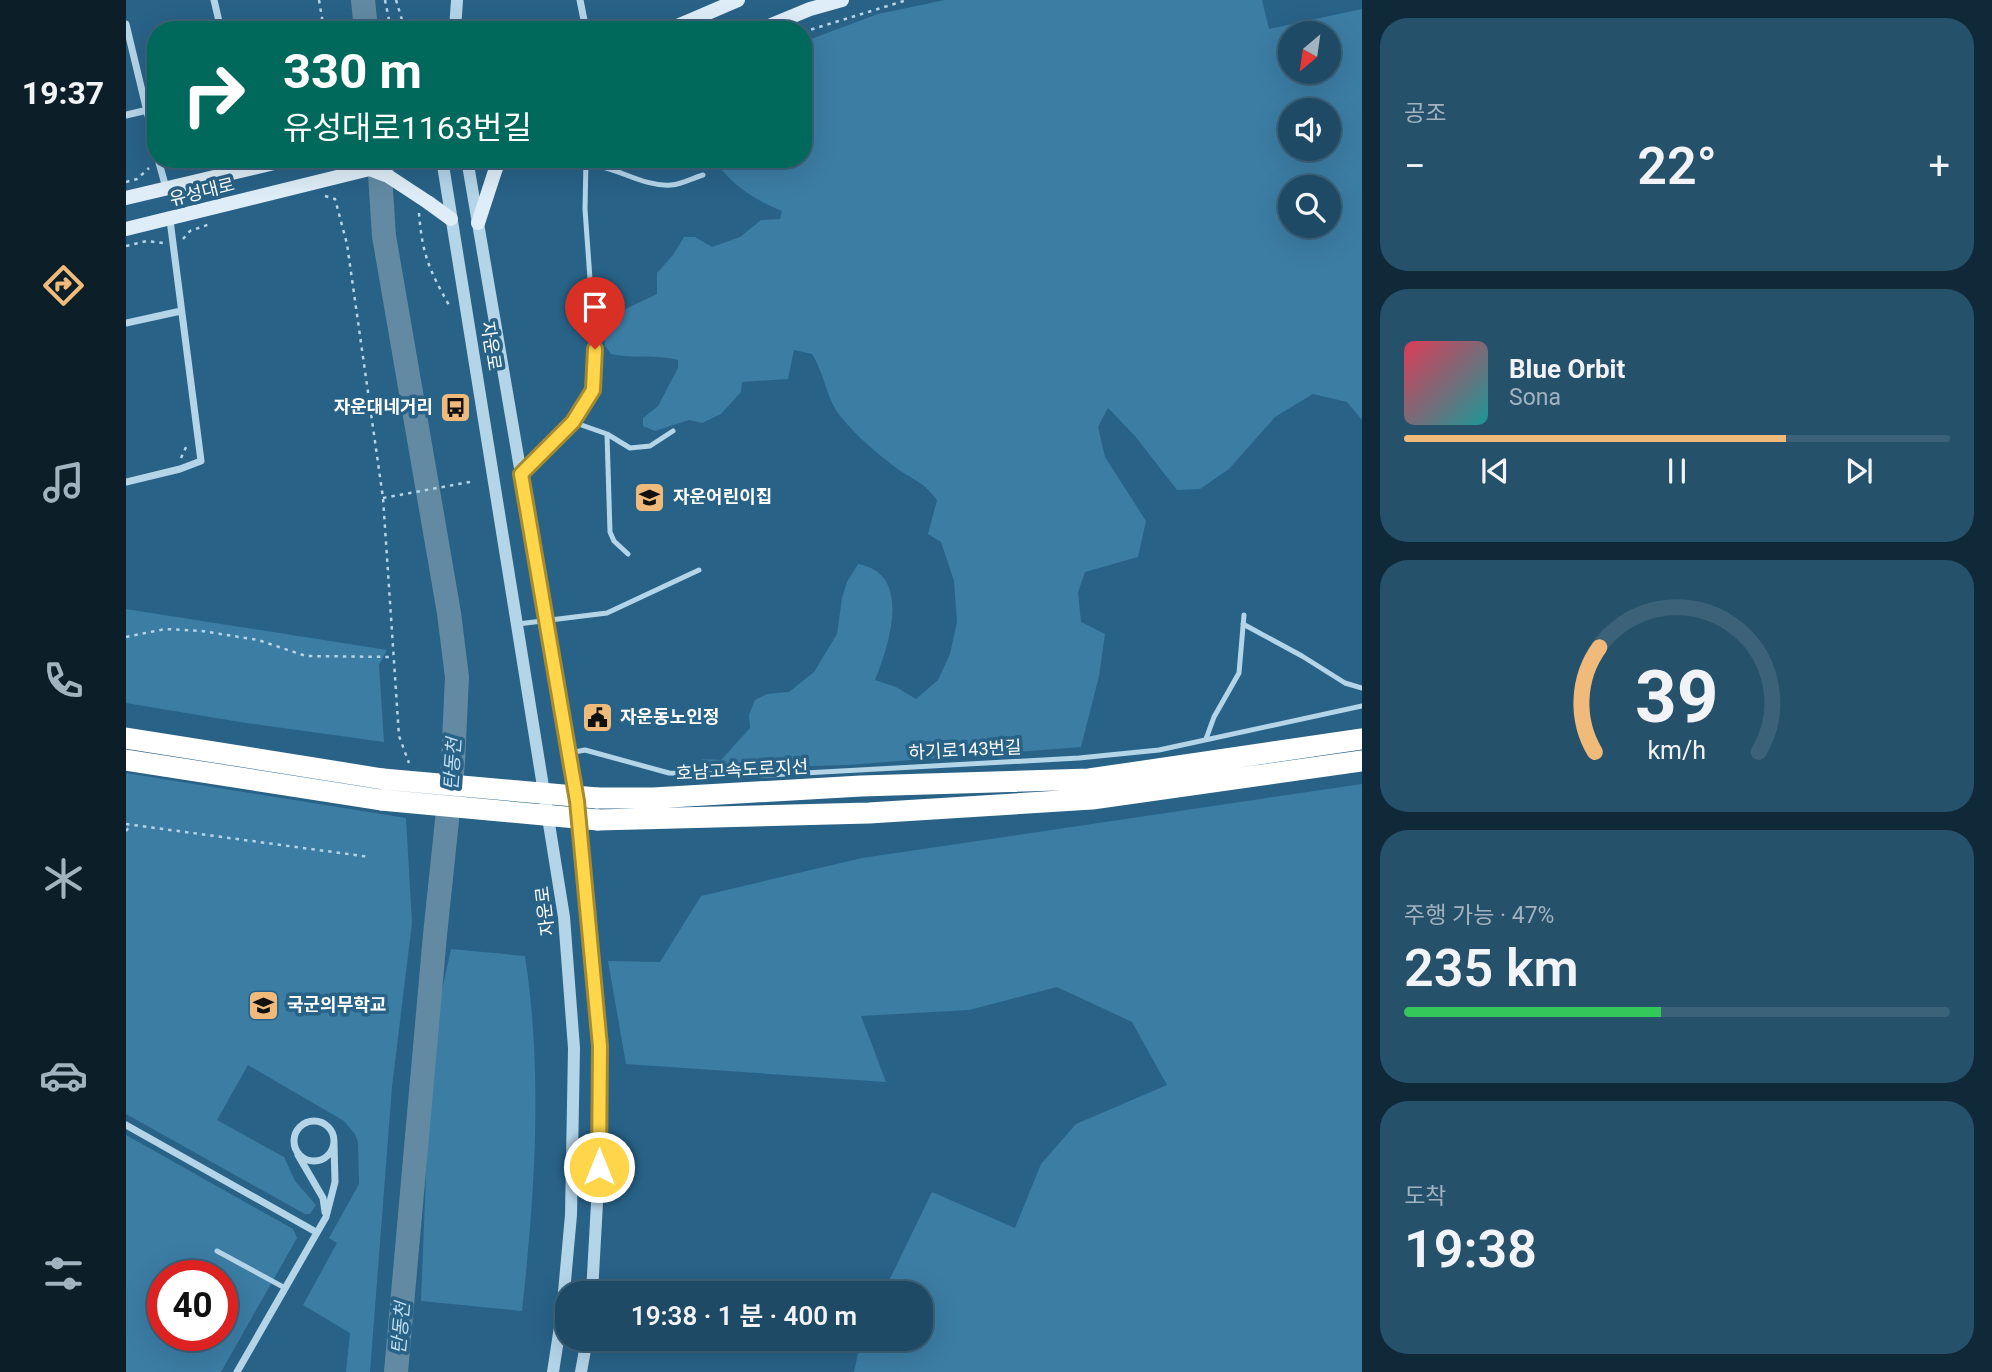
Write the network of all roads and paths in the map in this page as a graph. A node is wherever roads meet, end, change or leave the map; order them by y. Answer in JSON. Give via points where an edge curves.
{"nodes":[{"id":1,"x":214,"y":0,"type":"edge"},
{"id":2,"x":319,"y":0,"type":"edge"},
{"id":3,"x":386,"y":0,"type":"edge"},
{"id":4,"x":396,"y":0,"type":"edge"},
{"id":5,"x":457,"y":0,"type":"edge"},
{"id":6,"x":580,"y":0,"type":"edge"},
{"id":7,"x":738,"y":0,"type":"edge"},
{"id":8,"x":842,"y":0,"type":"edge"},
{"id":9,"x":907,"y":0,"type":"edge"},
{"id":10,"x":219,"y":21,"type":"edge"},
{"id":11,"x":322,"y":21,"type":"edge"},
{"id":12,"x":390,"y":21,"type":"edge"},
{"id":13,"x":402,"y":21,"type":"edge"},
{"id":14,"x":456,"y":21,"type":"edge"},
{"id":15,"x":584,"y":21,"type":"edge"},
{"id":16,"x":689,"y":21,"type":"edge"},
{"id":17,"x":780,"y":21,"type":"edge"},
{"id":18,"x":126,"y":24,"type":"edge"},
{"id":19,"x":812,"y":29,"type":"edge"},
{"id":20,"x":146,"y":111,"type":"junction"},
{"id":21,"x":126,"y":115,"type":"edge"},
{"id":22,"x":147,"y":115,"type":"edge"},
{"id":23,"x":160,"y":168,"type":"edge"},
{"id":24,"x":252,"y":168,"type":"edge"},
{"id":25,"x":379,"y":168,"type":"edge"},
{"id":26,"x":443,"y":168,"type":"edge"},
{"id":27,"x":469,"y":168,"type":"edge"},
{"id":28,"x":496,"y":168,"type":"edge"},
{"id":29,"x":586,"y":168,"type":"edge"},
{"id":30,"x":610,"y":168,"type":"edge"},
{"id":31,"x":146,"y":169,"type":"dead end"},
{"id":32,"x":372,"y":170,"type":"junction"},
{"id":33,"x":702,"y":175,"type":"dead end"},
{"id":34,"x":126,"y":182,"type":"edge"},
{"id":35,"x":166,"y":188,"type":"junction"},
{"id":36,"x":324,"y":195,"type":"dead end"},
{"id":37,"x":126,"y":198,"type":"edge"},
{"id":38,"x":423,"y":202,"type":"junction"},
{"id":39,"x":451,"y":219,"type":"junction"},
{"id":40,"x":170,"y":220,"type":"junction"},
{"id":41,"x":222,"y":221,"type":"dead end"},
{"id":42,"x":478,"y":223,"type":"junction"},
{"id":43,"x":126,"y":229,"type":"edge"},
{"id":44,"x":183,"y":239,"type":"dead end"},
{"id":45,"x":126,"y":246,"type":"edge"},
{"id":46,"x":165,"y":250,"type":"dead end"},
{"id":47,"x":449,"y":305,"type":"dead end"},
{"id":48,"x":180,"y":311,"type":"junction"},
{"id":49,"x":126,"y":323,"type":"edge"},
{"id":50,"x":573,"y":422,"type":"junction"},
{"id":51,"x":673,"y":431,"type":"dead end"},
{"id":52,"x":607,"y":434,"type":"junction"},
{"id":53,"x":188,"y":443,"type":"dead end"},
{"id":54,"x":176,"y":462,"type":"dead end"},
{"id":55,"x":521,"y":474,"type":"junction"},
{"id":56,"x":475,"y":481,"type":"dead end"},
{"id":57,"x":126,"y":482,"type":"edge"},
{"id":58,"x":383,"y":498,"type":"junction"},
{"id":59,"x":628,"y":554,"type":"dead end"},
{"id":60,"x":699,"y":570,"type":"dead end"},
{"id":61,"x":1244,"y":615,"type":"dead end"},
{"id":62,"x":546,"y":622,"type":"junction"},
{"id":63,"x":518,"y":624,"type":"junction"},
{"id":64,"x":1243,"y":624,"type":"junction"},
{"id":65,"x":126,"y":637,"type":"edge"},
{"id":66,"x":393,"y":657,"type":"junction"},
{"id":67,"x":1362,"y":688,"type":"edge"},
{"id":68,"x":1362,"y":706,"type":"edge"},
{"id":69,"x":126,"y":738,"type":"edge"},
{"id":70,"x":1206,"y":739,"type":"junction"},
{"id":71,"x":1362,"y":739,"type":"edge"},
{"id":72,"x":569,"y":753,"type":"junction"},
{"id":73,"x":126,"y":760,"type":"edge"},
{"id":74,"x":1362,"y":761,"type":"edge"},
{"id":75,"x":409,"y":763,"type":"dead end"},
{"id":76,"x":382,"y":790,"type":"junction"},
{"id":77,"x":128,"y":825,"type":"edge"},
{"id":78,"x":126,"y":831,"type":"edge"},
{"id":79,"x":370,"y":857,"type":"dead end"},
{"id":80,"x":126,"y":1125,"type":"edge"},
{"id":81,"x":334,"y":1143,"type":"junction"},
{"id":82,"x":296,"y":1151,"type":"junction"},
{"id":83,"x":326,"y":1217,"type":"junction"},
{"id":84,"x":317,"y":1232,"type":"junction"},
{"id":85,"x":218,"y":1251,"type":"dead end"},
{"id":86,"x":593,"y":1281,"type":"edge"},
{"id":87,"x":285,"y":1289,"type":"junction"},
{"id":88,"x":585,"y":1351,"type":"edge"},
{"id":89,"x":237,"y":1372,"type":"edge"},
{"id":90,"x":553,"y":1372,"type":"edge"},
{"id":91,"x":581,"y":1372,"type":"edge"}],
"edges":[{"from":1,"to":10,"type":"street"},
{"from":2,"to":11,"type":"path"},
{"from":3,"to":12,"type":"path"},
{"from":4,"to":13,"type":"path"},
{"from":5,"to":14,"type":"street"},
{"from":6,"to":15,"type":"street"},
{"from":7,"to":16,"type":"main road"},
{"from":8,"to":17,"type":"main road"},
{"from":9,"to":19,"type":"path"},
{"from":18,"to":20,"type":"street"},
{"from":20,"to":21,"type":"street"},
{"from":20,"to":22,"type":"street"},
{"from":23,"to":35,"type":"street"},
{"from":24,"to":35,"type":"main road","name":"유성대로"},
{"from":25,"to":32,"type":"main road","name":"유성대로"},
{"from":26,"to":39,"type":"street","name":"자운로"},
{"from":27,"to":42,"type":"street","name":"자운로"},
{"from":28,"to":42,"type":"main road"},
{"from":29,"to":50,"type":"lane","via":[[593,390]]},
{"from":30,"to":33,"type":"lane","via":[[657,185]]},
{"from":31,"to":34,"type":"path"},
{"from":32,"to":38,"type":"main road","bridge":true},
{"from":32,"to":40,"type":"main road","name":"유성대로"},
{"from":35,"to":37,"type":"main road","name":"유성대로"},
{"from":36,"to":58,"type":"path","via":[[335,199],[347,244]]},
{"from":38,"to":39,"type":"main road"},
{"from":38,"to":47,"type":"path","via":[[424,255]]},
{"from":39,"to":63,"type":"street","name":"자운로"},
{"from":40,"to":43,"type":"main road","name":"유성대로"},
{"from":40,"to":48,"type":"street"},
{"from":41,"to":44,"type":"path","via":[[190,231]]},
{"from":42,"to":55,"type":"street","name":"자운로"},
{"from":45,"to":46,"type":"path","via":[[147,241]]},
{"from":48,"to":49,"type":"street"},
{"from":48,"to":57,"type":"street","via":[[201,461]]},
{"from":50,"to":52,"type":"lane"},
{"from":50,"to":55,"type":"lane"},
{"from":51,"to":52,"type":"lane","via":[[650,446],[630,448]]},
{"from":52,"to":59,"type":"lane","via":[[610,532]]},
{"from":53,"to":54,"type":"path"},
{"from":55,"to":62,"type":"street","name":"자운로"},
{"from":56,"to":58,"type":"path"},
{"from":58,"to":66,"type":"path"},
{"from":60,"to":62,"type":"lane","via":[[607,613]]},
{"from":61,"to":64,"type":"lane"},
{"from":62,"to":63,"type":"lane"},
{"from":62,"to":72,"type":"street","name":"자운로"},
{"from":63,"to":90,"type":"street","name":"자운로","via":[[564,917],[574,1048],[571,1215]]},
{"from":64,"to":67,"type":"lane","via":[[1345,683]]},
{"from":64,"to":70,"type":"lane","via":[[1238,673]]},
{"from":65,"to":66,"type":"path","via":[[165,629],[202,631],[258,640],[306,656]]},
{"from":66,"to":75,"type":"path","via":[[398,736]]},
{"from":68,"to":70,"type":"lane","name":"하기로143번길"},
{"from":69,"to":76,"type":"highway","name":"호남고속도로지선"},
{"from":70,"to":72,"type":"lane","name":"하기로143번길","via":[[1159,750],[1079,758],[768,775],[669,773],[585,750]]},
{"from":71,"to":76,"type":"highway","name":"호남고속도로지선","bridge":true,"via":[[1088,779],[653,798]]},
{"from":72,"to":86,"type":"street","name":"자운로","via":[[600,1046]]},
{"from":73,"to":76,"type":"highway","name":"호남고속도로지선"},
{"from":74,"to":76,"type":"highway","name":"호남고속도로지선","bridge":true,"via":[[1092,799],[869,813],[598,820]]},
{"from":77,"to":78,"type":"path"},
{"from":77,"to":79,"type":"path"},
{"from":80,"to":84,"type":"street"},
{"from":81,"to":82,"type":"street","via":[[329,1155],[318,1161],[305,1160]]},
{"from":81,"to":82,"type":"street","via":[[327,1125],[314,1120],[296,1130]]},
{"from":81,"to":83,"type":"street","via":[[335,1182]]},
{"from":82,"to":83,"type":"street","via":[[323,1198]]},
{"from":83,"to":84,"type":"street"},
{"from":84,"to":87,"type":"street"},
{"from":85,"to":87,"type":"lane"},
{"from":87,"to":89,"type":"street"},
{"from":88,"to":91,"type":"street"}]}
